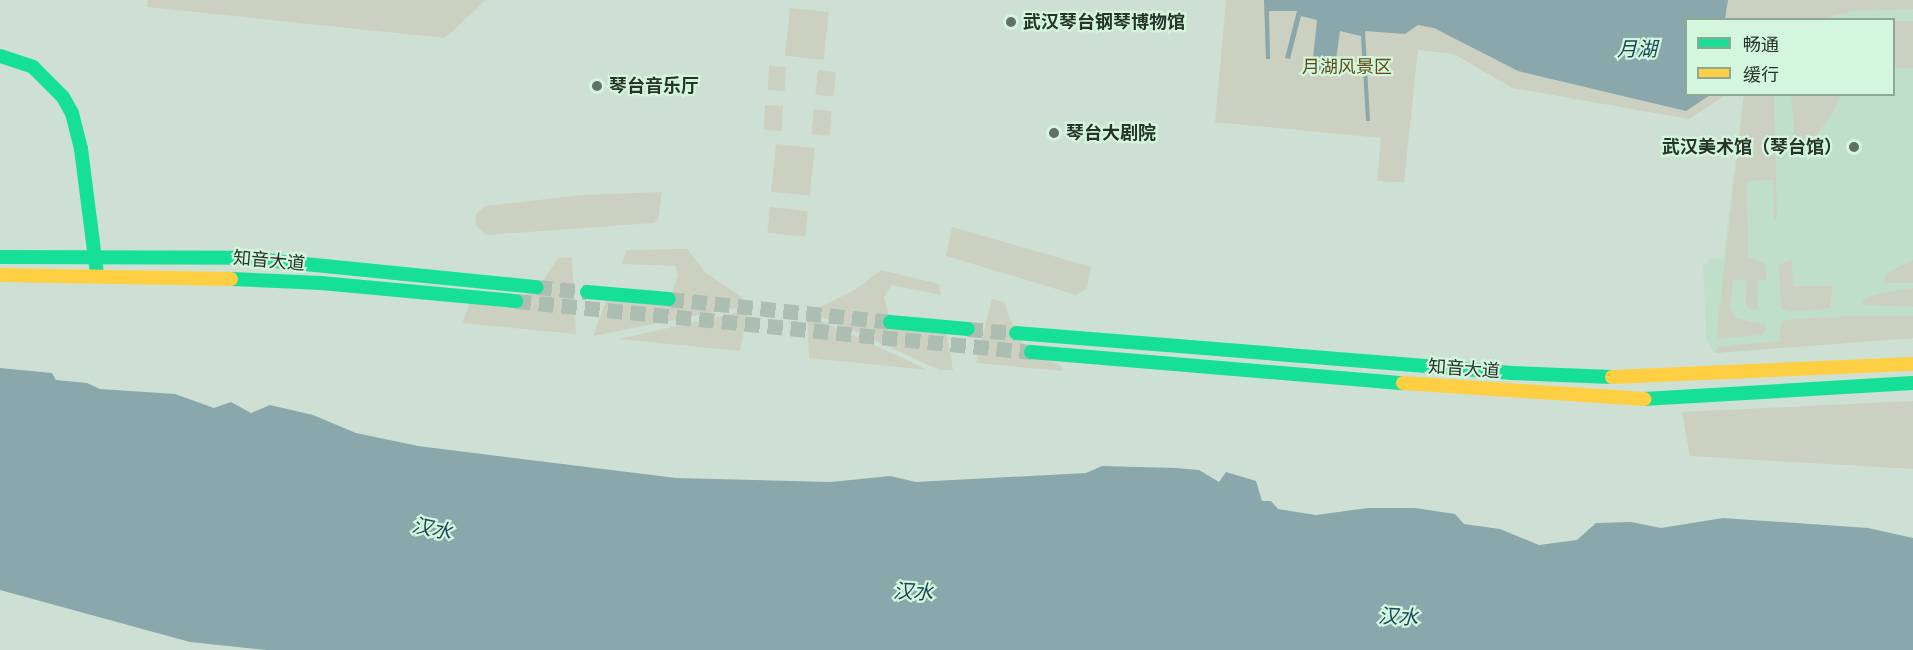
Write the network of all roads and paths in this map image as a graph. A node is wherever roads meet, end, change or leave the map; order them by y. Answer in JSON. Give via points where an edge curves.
{"nodes":[{"id":1,"x":0,"y":56,"type":"edge"},
{"id":2,"x":0,"y":62,"type":"edge"},
{"id":3,"x":33,"y":67,"type":"junction"},
{"id":4,"x":95,"y":256,"type":"junction"},
{"id":5,"x":0,"y":257,"type":"edge"},
{"id":6,"x":97,"y":274,"type":"junction"},
{"id":7,"x":0,"y":275,"type":"edge"},
{"id":8,"x":537,"y":287,"type":"tunnel mouth"},
{"id":9,"x":587,"y":292,"type":"tunnel mouth"},
{"id":10,"x":669,"y":299,"type":"tunnel mouth"},
{"id":11,"x":516,"y":301,"type":"tunnel mouth"},
{"id":12,"x":890,"y":322,"type":"tunnel mouth"},
{"id":13,"x":968,"y":329,"type":"tunnel mouth"},
{"id":14,"x":1016,"y":333,"type":"tunnel mouth"},
{"id":15,"x":1031,"y":352,"type":"tunnel mouth"},
{"id":16,"x":1913,"y":364,"type":"edge"},
{"id":17,"x":1913,"y":383,"type":"edge"}],
"edges":[{"from":1,"to":3,"type":"main road"},
{"from":2,"to":3,"type":"main road"},
{"from":3,"to":4,"type":"main road","via":[[63,97],[72,113],[81,149]]},
{"from":4,"to":5,"type":"main road","name":"知音大道"},
{"from":4,"to":6,"type":"main road"},
{"from":4,"to":8,"type":"main road","name":"知音大道","via":[[244,258]]},
{"from":6,"to":7,"type":"main road","name":"知音大道"},
{"from":6,"to":11,"type":"main road","name":"知音大道","via":[[321,283]]},
{"from":9,"to":10,"type":"main road"},
{"from":12,"to":13,"type":"main road"},
{"from":14,"to":16,"type":"main road","name":"知音大道","via":[[1512,373],[1653,378]]},
{"from":15,"to":17,"type":"main road","name":"知音大道","via":[[1577,397],[1681,398]]}]}
